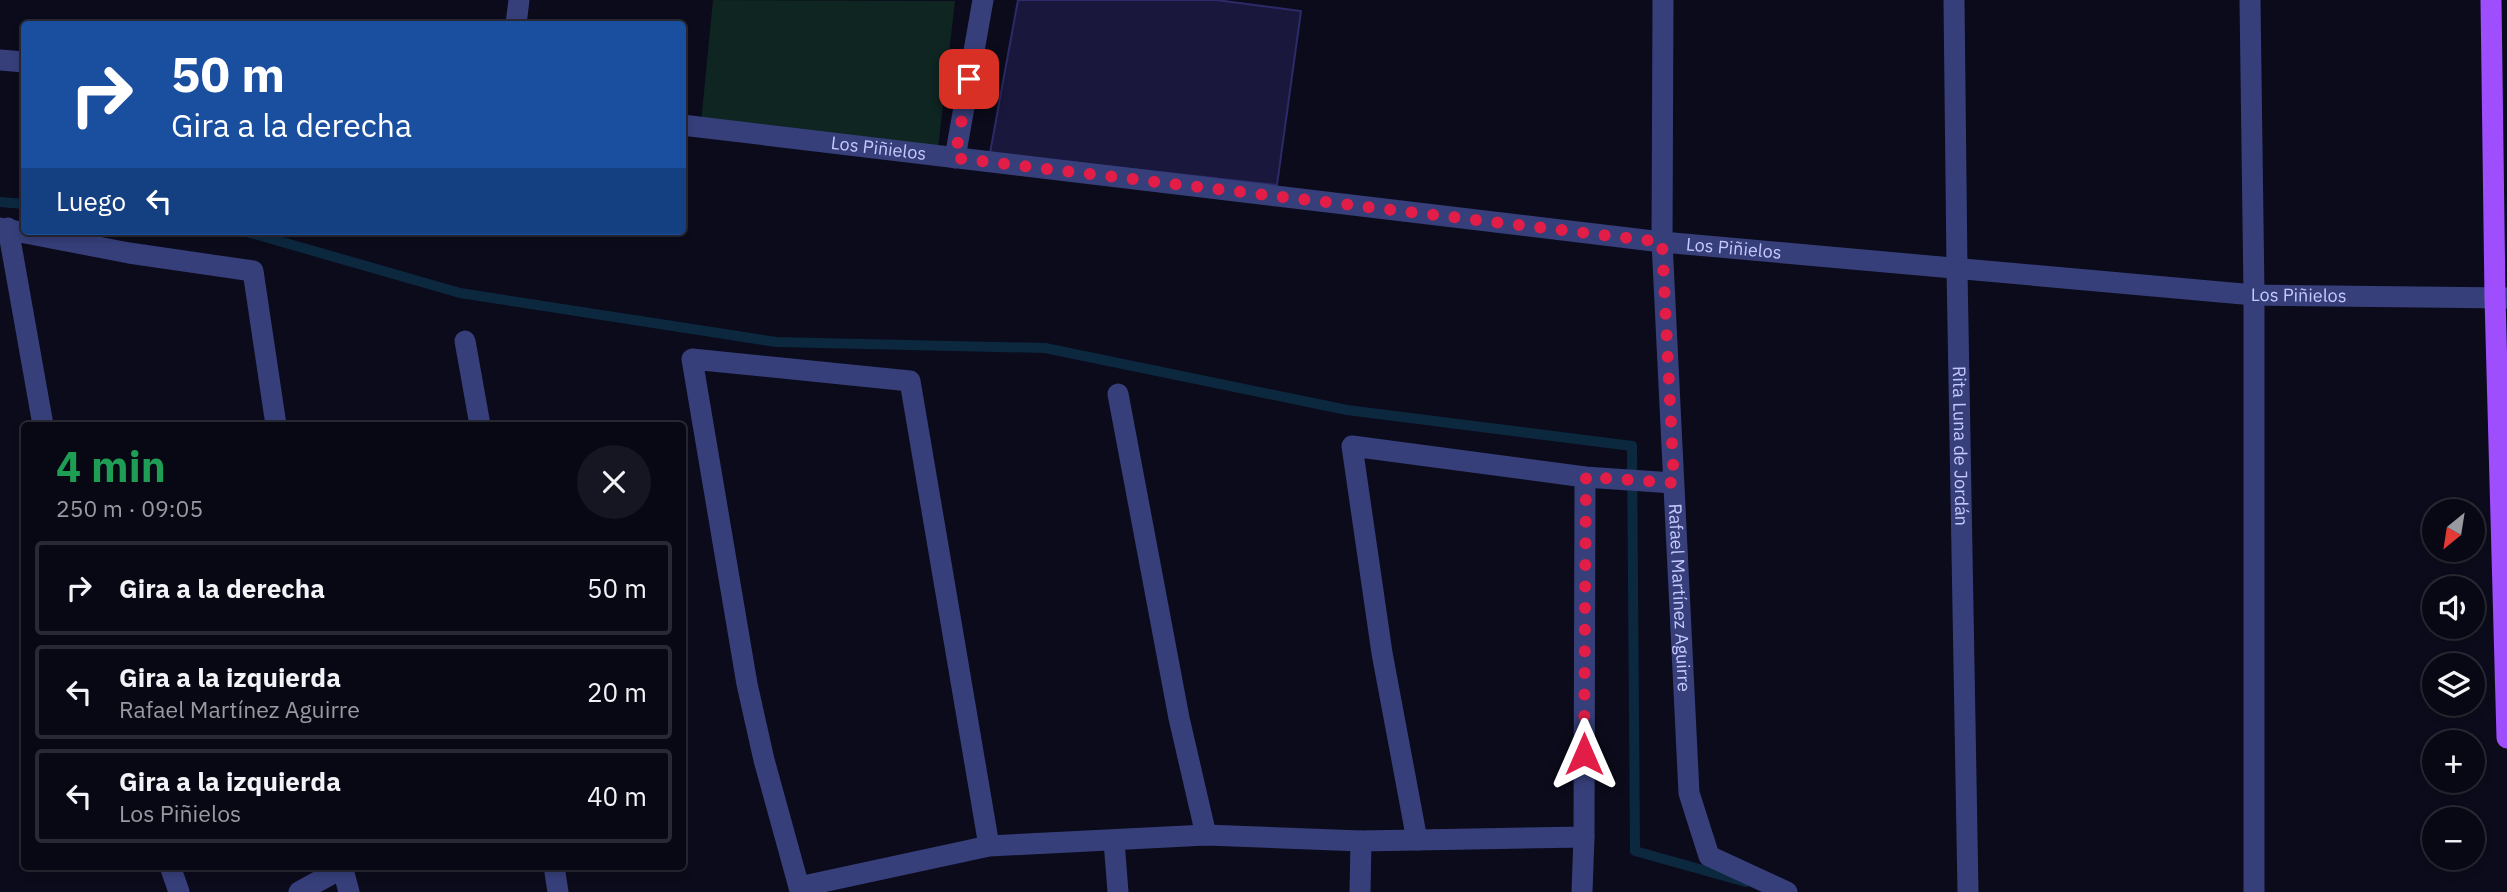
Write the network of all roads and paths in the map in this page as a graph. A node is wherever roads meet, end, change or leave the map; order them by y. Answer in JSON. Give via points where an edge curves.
{"nodes":[{"id":1,"x":519,"y":0,"type":"edge"},
{"id":2,"x":983,"y":0,"type":"edge"},
{"id":3,"x":1663,"y":0,"type":"edge"},
{"id":4,"x":1955,"y":0,"type":"edge"},
{"id":5,"x":2250,"y":0,"type":"edge"},
{"id":6,"x":2491,"y":0,"type":"edge"},
{"id":7,"x":516,"y":21,"type":"edge"},
{"id":8,"x":0,"y":60,"type":"edge"},
{"id":9,"x":21,"y":62,"type":"edge"},
{"id":10,"x":686,"y":125,"type":"edge"},
{"id":11,"x":955,"y":158,"type":"junction"},
{"id":12,"x":4,"y":228,"type":"edge"},
{"id":13,"x":39,"y":235,"type":"edge"},
{"id":14,"x":1662,"y":242,"type":"junction"},
{"id":15,"x":1957,"y":269,"type":"junction"},
{"id":16,"x":2254,"y":295,"type":"junction"},
{"id":17,"x":2501,"y":298,"type":"edge"},
{"id":18,"x":465,"y":341,"type":"dead end"},
{"id":19,"x":1118,"y":394,"type":"dead end"},
{"id":20,"x":42,"y":422,"type":"edge"},
{"id":21,"x":276,"y":422,"type":"edge"},
{"id":22,"x":479,"y":422,"type":"edge"},
{"id":23,"x":1586,"y":477,"type":"junction"},
{"id":24,"x":1674,"y":483,"type":"junction"},
{"id":25,"x":2507,"y":738,"type":"edge"},
{"id":26,"x":1206,"y":835,"type":"junction"},
{"id":27,"x":1584,"y":837,"type":"junction"},
{"id":28,"x":1417,"y":840,"type":"junction"},
{"id":29,"x":1114,"y":841,"type":"junction"},
{"id":30,"x":1361,"y":841,"type":"junction"},
{"id":31,"x":989,"y":846,"type":"junction"},
{"id":32,"x":171,"y":870,"type":"edge"},
{"id":33,"x":338,"y":870,"type":"edge"},
{"id":34,"x":344,"y":870,"type":"edge"},
{"id":35,"x":555,"y":870,"type":"edge"},
{"id":36,"x":796,"y":889,"type":"edge"},
{"id":37,"x":178,"y":892,"type":"edge"},
{"id":38,"x":299,"y":892,"type":"edge"},
{"id":39,"x":349,"y":892,"type":"edge"},
{"id":40,"x":558,"y":892,"type":"edge"},
{"id":41,"x":1118,"y":892,"type":"edge"},
{"id":42,"x":1360,"y":892,"type":"edge"},
{"id":43,"x":1582,"y":892,"type":"edge"},
{"id":44,"x":1787,"y":892,"type":"edge"},
{"id":45,"x":1968,"y":892,"type":"edge"},
{"id":46,"x":2254,"y":892,"type":"edge"}],
"edges":[{"from":1,"to":7,"type":"street"},
{"from":2,"to":11,"type":"street"},
{"from":3,"to":14,"type":"street","name":"Rafael Martínez Aguirre"},
{"from":4,"to":15,"type":"street","name":"Rita Luna de Jordán"},
{"from":5,"to":16,"type":"street"},
{"from":6,"to":17,"type":"main road"},
{"from":8,"to":9,"type":"street"},
{"from":10,"to":11,"type":"street","name":"Los Piñielos"},
{"from":11,"to":14,"type":"street","name":"Los Piñielos"},
{"from":12,"to":20,"type":"street"},
{"from":13,"to":21,"type":"street","via":[[253,271]]},
{"from":14,"to":15,"type":"street","name":"Los Piñielos"},
{"from":14,"to":24,"type":"street","name":"Rafael Martínez Aguirre"},
{"from":15,"to":16,"type":"street","name":"Los Piñielos"},
{"from":15,"to":45,"type":"street","name":"Rita Luna de Jordán"},
{"from":16,"to":17,"type":"street","name":"Los Piñielos"},
{"from":16,"to":46,"type":"street"},
{"from":17,"to":25,"type":"main road"},
{"from":18,"to":22,"type":"street"},
{"from":19,"to":26,"type":"street","via":[[1179,718]]},
{"from":23,"to":24,"type":"street"},
{"from":23,"to":27,"type":"street"},
{"from":23,"to":28,"type":"street","via":[[1352,446],[1382,653]]},
{"from":24,"to":44,"type":"street","name":"Rafael Martínez Aguirre","via":[[1689,793],[1709,856]]},
{"from":26,"to":29,"type":"street"},
{"from":26,"to":30,"type":"street"},
{"from":27,"to":28,"type":"street"},
{"from":27,"to":43,"type":"street"},
{"from":28,"to":30,"type":"street"},
{"from":29,"to":31,"type":"street"},
{"from":29,"to":41,"type":"street"},
{"from":30,"to":42,"type":"street"},
{"from":31,"to":36,"type":"street"},
{"from":31,"to":36,"type":"street","via":[[910,381],[692,359],[747,684]]},
{"from":32,"to":37,"type":"street"},
{"from":33,"to":38,"type":"street"},
{"from":34,"to":39,"type":"street"},
{"from":35,"to":40,"type":"street"}]}
